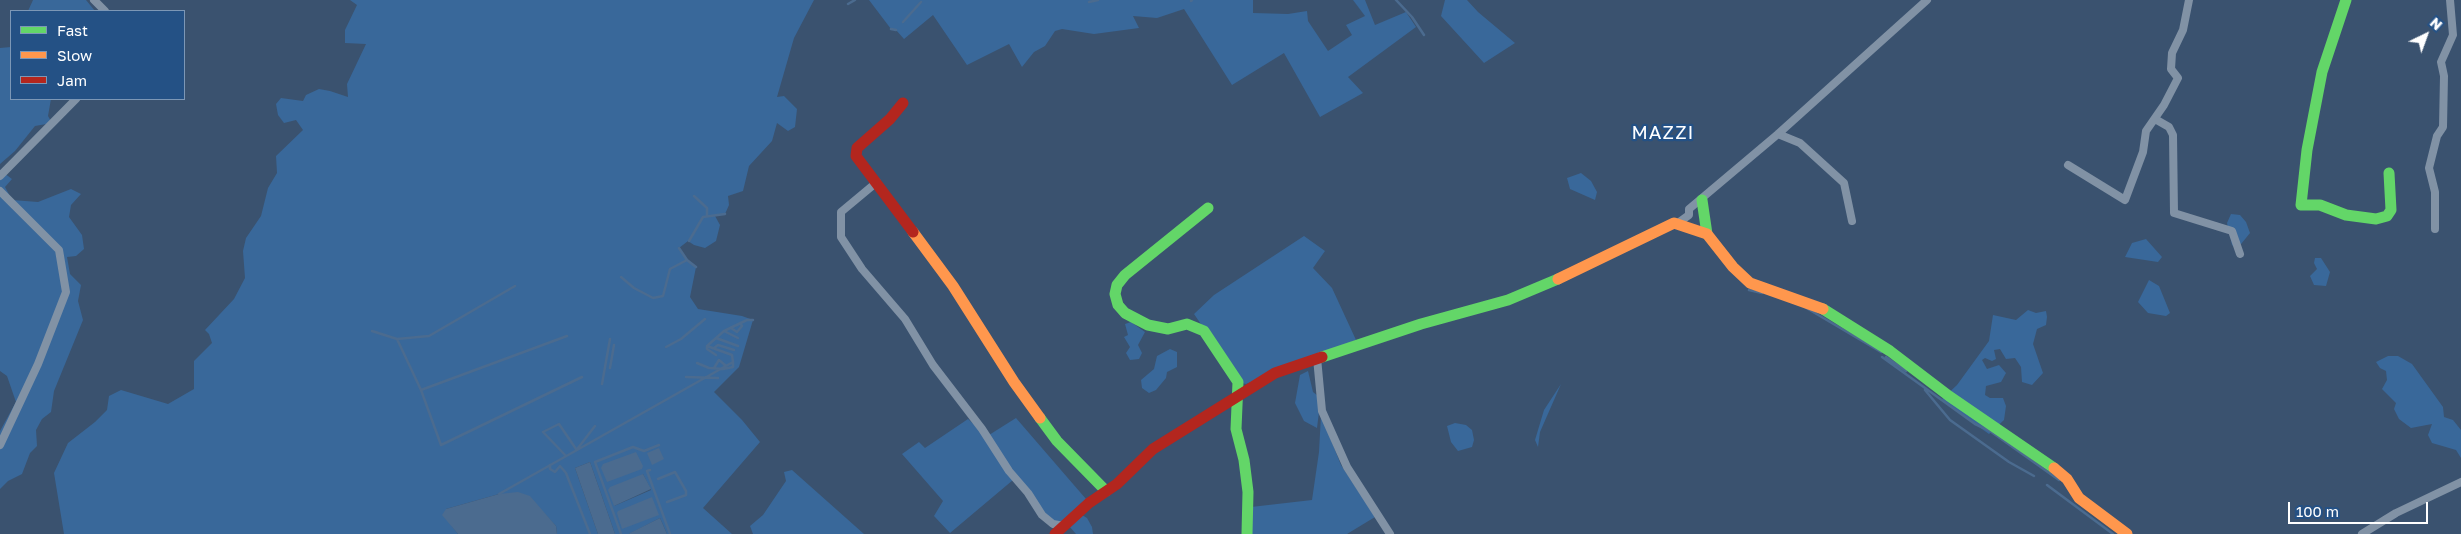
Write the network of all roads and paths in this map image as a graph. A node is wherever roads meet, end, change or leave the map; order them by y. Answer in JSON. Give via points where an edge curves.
{"nodes":[{"id":1,"x":94,"y":0,"type":"edge"},
{"id":2,"x":1927,"y":0,"type":"edge"},
{"id":3,"x":2189,"y":0,"type":"edge"},
{"id":4,"x":2346,"y":0,"type":"edge"},
{"id":5,"x":2450,"y":0,"type":"edge"},
{"id":6,"x":104,"y":10,"type":"edge"},
{"id":7,"x":75,"y":100,"type":"edge"},
{"id":8,"x":903,"y":103,"type":"dead end"},
{"id":9,"x":2155,"y":119,"type":"junction"},
{"id":10,"x":1778,"y":134,"type":"junction"},
{"id":11,"x":2068,"y":164,"type":"dead end"},
{"id":12,"x":2389,"y":173,"type":"dead end"},
{"id":13,"x":0,"y":176,"type":"edge"},
{"id":14,"x":877,"y":182,"type":"junction"},
{"id":15,"x":0,"y":191,"type":"edge"},
{"id":16,"x":1702,"y":200,"type":"junction"},
{"id":17,"x":1208,"y":208,"type":"dead end"},
{"id":18,"x":1852,"y":221,"type":"dead end"},
{"id":19,"x":1678,"y":223,"type":"junction"},
{"id":20,"x":2435,"y":229,"type":"dead end"},
{"id":21,"x":1707,"y":234,"type":"junction"},
{"id":22,"x":2240,"y":254,"type":"dead end"},
{"id":23,"x":1317,"y":358,"type":"junction"},
{"id":24,"x":1239,"y":394,"type":"junction"},
{"id":25,"x":0,"y":445,"type":"edge"},
{"id":26,"x":2461,"y":482,"type":"edge"},
{"id":27,"x":1106,"y":491,"type":"junction"},
{"id":28,"x":1060,"y":530,"type":"edge"},
{"id":29,"x":1247,"y":534,"type":"edge"},
{"id":30,"x":1390,"y":534,"type":"edge"},
{"id":31,"x":2127,"y":534,"type":"edge"},
{"id":32,"x":2362,"y":534,"type":"edge"}],
"edges":[{"from":1,"to":6,"type":"street"},
{"from":2,"to":10,"type":"street"},
{"from":3,"to":9,"type":"street","via":[[2183,30],[2172,53],[2171,69],[2178,78]]},
{"from":4,"to":12,"type":"street","via":[[2322,72],[2307,150],[2301,205],[2320,204],[2346,215],[2376,219],[2387,216],[2391,210]]},
{"from":5,"to":20,"type":"street","via":[[2453,35],[2441,62],[2444,76],[2443,127],[2437,136],[2429,168],[2435,192]]},
{"from":7,"to":13,"type":"street"},
{"from":8,"to":14,"type":"street","via":[[857,148],[856,156]]},
{"from":9,"to":11,"type":"street","via":[[2146,131],[2143,152],[2125,200]]},
{"from":9,"to":22,"type":"street","via":[[2169,127],[2173,135],[2174,213],[2232,231]]},
{"from":10,"to":16,"type":"street"},
{"from":10,"to":18,"type":"street","via":[[1800,143],[1844,183]]},
{"from":14,"to":27,"type":"street","via":[[953,286],[1014,382],[1058,441]]},
{"from":14,"to":28,"type":"street","via":[[841,212],[841,237],[862,269],[905,319],[933,365],[982,429],[1009,471],[1042,515]]},
{"from":15,"to":25,"type":"street","via":[[55,245],[66,286],[65,297],[38,364]]},
{"from":16,"to":19,"type":"street"},
{"from":16,"to":21,"type":"street"},
{"from":17,"to":24,"type":"street","via":[[1125,275],[1115,294],[1125,313],[1148,325],[1168,329],[1187,324],[1204,331],[1238,382]]},
{"from":19,"to":21,"type":"street"},
{"from":19,"to":23,"type":"street","via":[[1508,300]]},
{"from":21,"to":31,"type":"street","via":[[1750,283],[1816,305],[1890,351],[1949,396],[2048,463],[2067,479],[2080,498]]},
{"from":23,"to":24,"type":"street","via":[[1275,373]]},
{"from":23,"to":30,"type":"street","via":[[1322,411],[1347,467]]},
{"from":24,"to":27,"type":"street","via":[[1153,449]]},
{"from":24,"to":29,"type":"street","via":[[1236,429],[1248,492]]},
{"from":26,"to":32,"type":"street","via":[[2396,513]]},
{"from":27,"to":28,"type":"street"}]}
